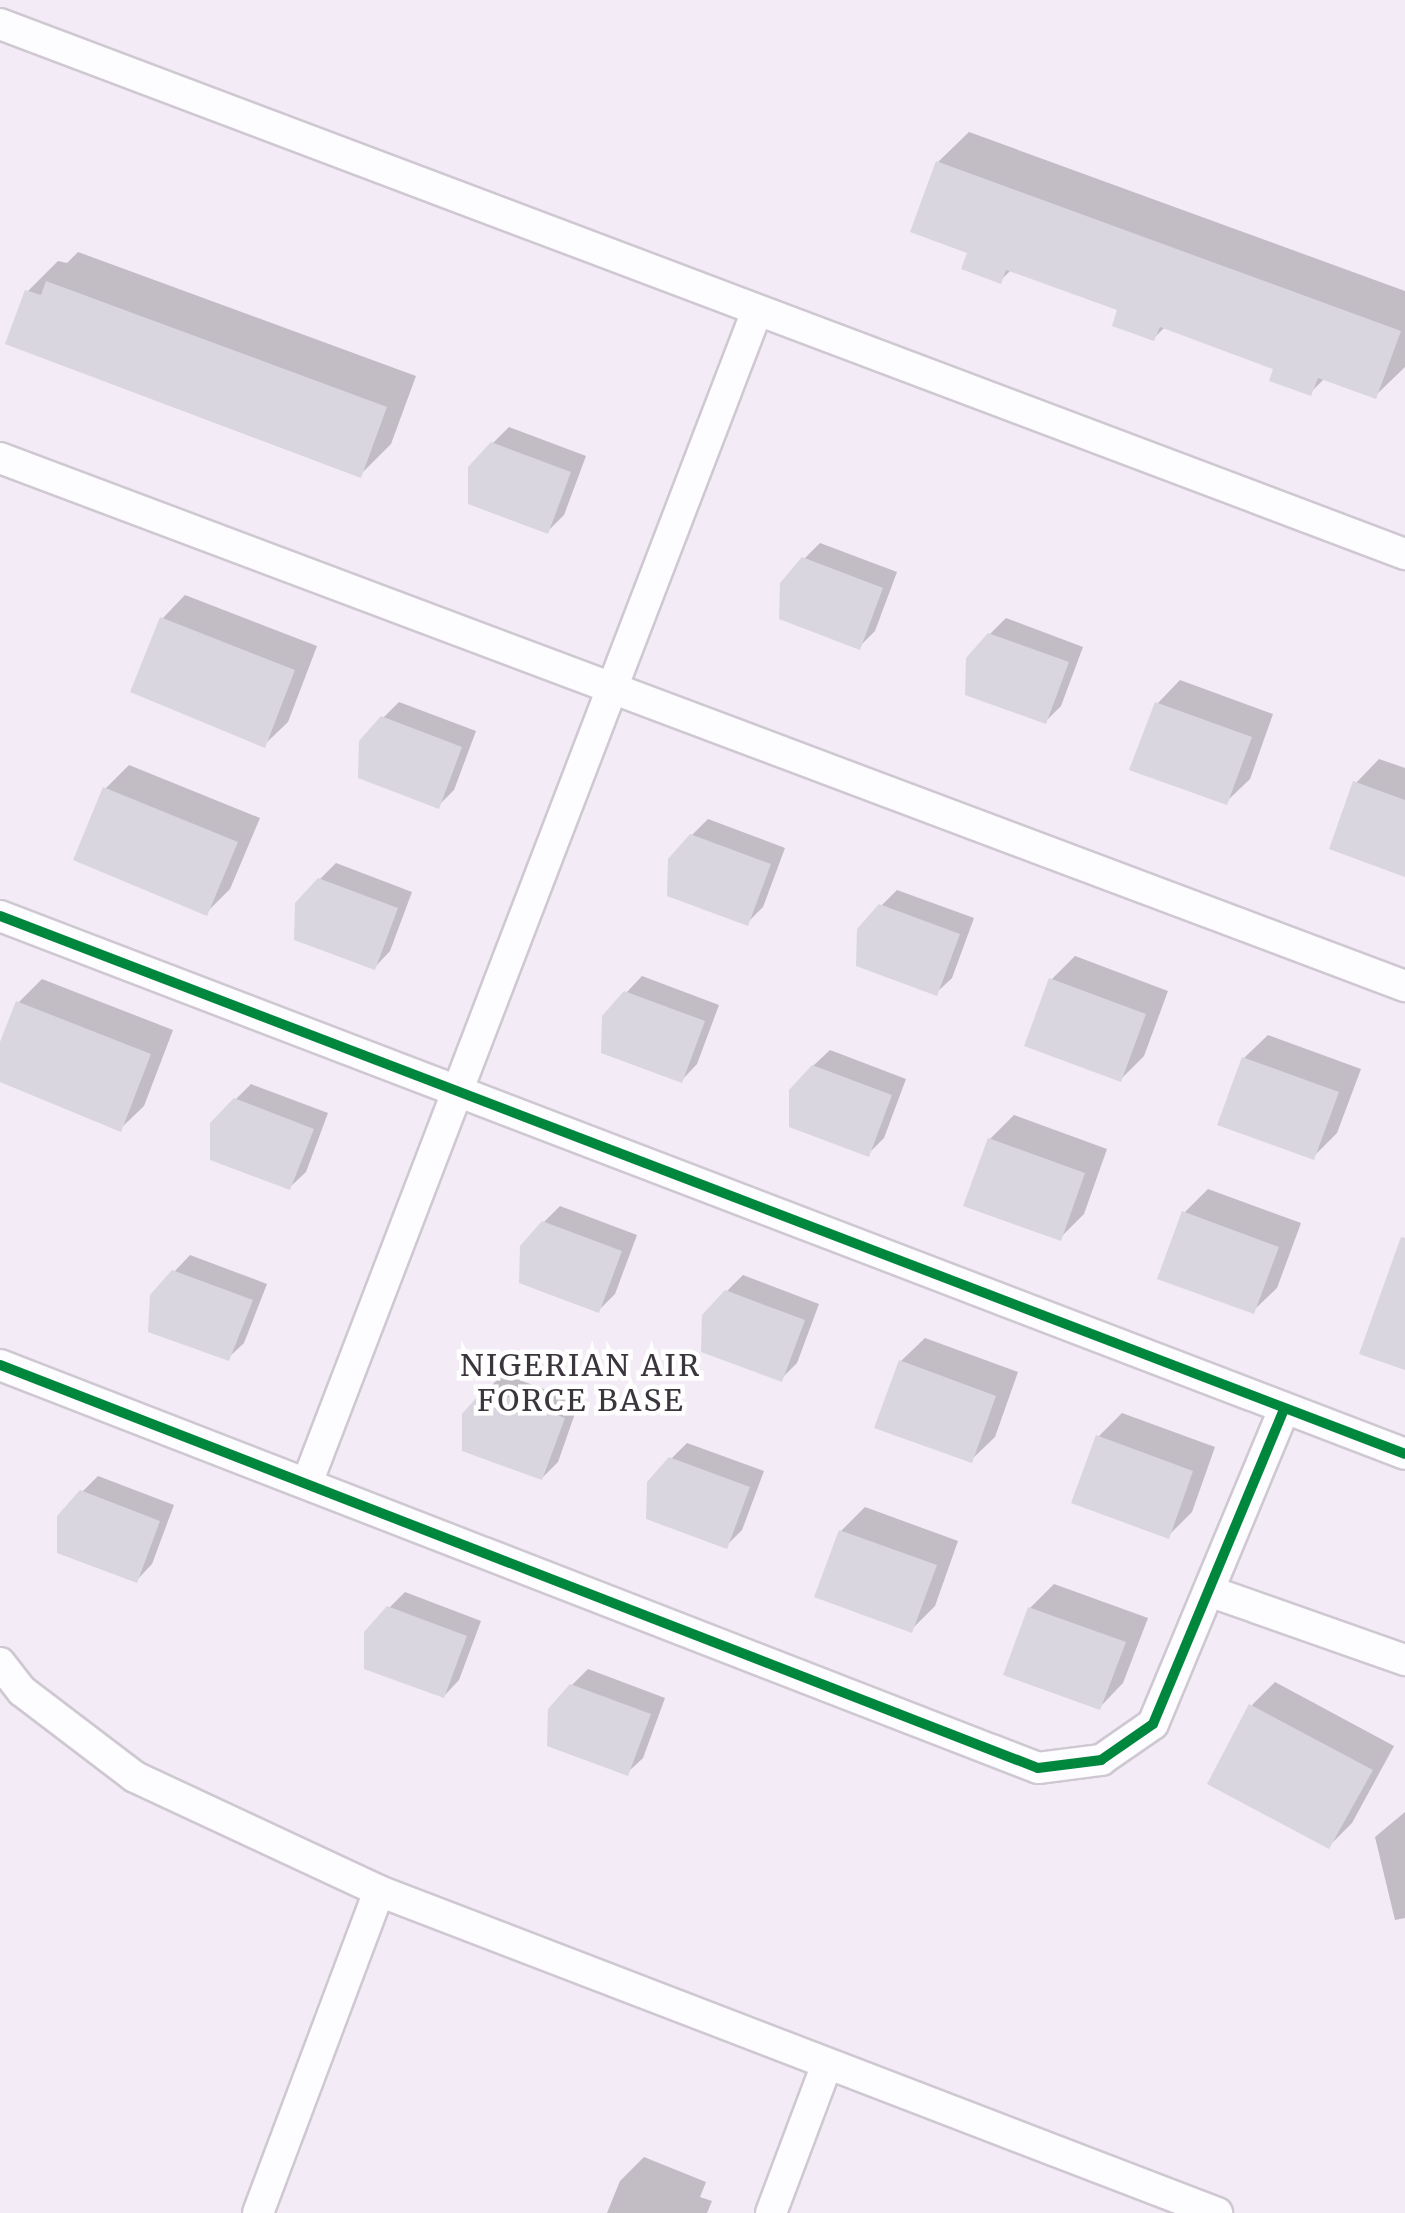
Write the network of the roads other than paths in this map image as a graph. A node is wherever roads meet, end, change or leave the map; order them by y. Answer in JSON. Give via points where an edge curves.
{"nodes":[{"id":1,"x":0,"y":24,"type":"edge"},
{"id":2,"x":757,"y":310,"type":"junction"},
{"id":3,"x":0,"y":458,"type":"edge"},
{"id":4,"x":1405,"y":554,"type":"edge"},
{"id":5,"x":615,"y":688,"type":"junction"},
{"id":6,"x":0,"y":916,"type":"edge"},
{"id":7,"x":1405,"y":986,"type":"edge"},
{"id":8,"x":462,"y":1093,"type":"junction"},
{"id":9,"x":0,"y":1365,"type":"edge"},
{"id":10,"x":1284,"y":1409,"type":"junction"},
{"id":11,"x":1405,"y":1454,"type":"edge"},
{"id":12,"x":308,"y":1483,"type":"junction"},
{"id":13,"x":1209,"y":1591,"type":"junction"},
{"id":14,"x":1405,"y":1660,"type":"edge"},
{"id":15,"x":0,"y":1663,"type":"edge"},
{"id":16,"x":379,"y":1891,"type":"junction"},
{"id":17,"x":826,"y":2064,"type":"junction"},
{"id":18,"x":258,"y":2213,"type":"edge"},
{"id":19,"x":771,"y":2213,"type":"edge"},
{"id":20,"x":1217,"y":2213,"type":"edge"}],
"edges":[{"from":1,"to":2,"type":"street"},
{"from":2,"to":4,"type":"street"},
{"from":2,"to":5,"type":"street"},
{"from":3,"to":5,"type":"street"},
{"from":5,"to":7,"type":"street"},
{"from":5,"to":8,"type":"street"},
{"from":6,"to":8,"type":"street"},
{"from":8,"to":10,"type":"street"},
{"from":8,"to":12,"type":"street"},
{"from":9,"to":12,"type":"street"},
{"from":10,"to":11,"type":"street"},
{"from":10,"to":13,"type":"street"},
{"from":12,"to":13,"type":"street","via":[[1038,1768],[1101,1760],[1153,1724]]},
{"from":13,"to":14,"type":"street"},
{"from":15,"to":16,"type":"street","via":[[22,1691],[135,1777]]},
{"from":16,"to":17,"type":"street"},
{"from":16,"to":18,"type":"street"},
{"from":17,"to":19,"type":"street"},
{"from":17,"to":20,"type":"street"}]}
